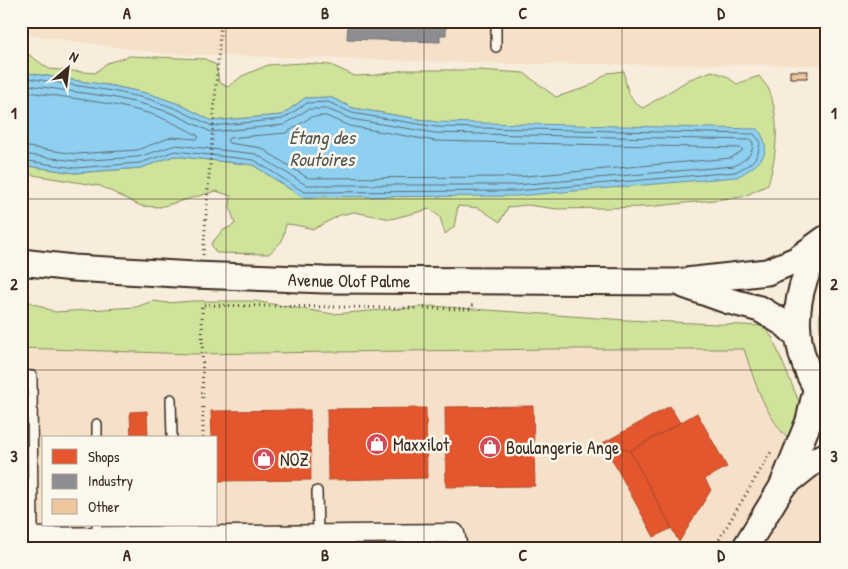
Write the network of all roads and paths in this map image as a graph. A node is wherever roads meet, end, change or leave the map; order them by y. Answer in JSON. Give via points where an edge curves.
{"nodes":[{"id":1,"x":221,"y":21,"type":"edge"},
{"id":2,"x":496,"y":21,"type":"edge"},
{"id":3,"x":496,"y":47,"type":"dead end"},
{"id":4,"x":826,"y":238,"type":"edge"},
{"id":5,"x":203,"y":257,"type":"dead end"},
{"id":6,"x":21,"y":262,"type":"edge"},
{"id":7,"x":677,"y":282,"type":"junction"},
{"id":8,"x":479,"y":295,"type":"dead end"},
{"id":9,"x":798,"y":336,"type":"junction"},
{"id":10,"x":21,"y":375,"type":"edge"},
{"id":11,"x":821,"y":397,"type":"edge"},
{"id":12,"x":171,"y":400,"type":"dead end"},
{"id":13,"x":97,"y":424,"type":"dead end"},
{"id":14,"x":97,"y":436,"type":"edge"},
{"id":15,"x":172,"y":436,"type":"edge"},
{"id":16,"x":202,"y":436,"type":"edge"},
{"id":17,"x":775,"y":446,"type":"dead end"},
{"id":18,"x":827,"y":455,"type":"edge"},
{"id":19,"x":782,"y":487,"type":"junction"},
{"id":20,"x":317,"y":492,"type":"dead end"},
{"id":21,"x":174,"y":530,"type":"edge"},
{"id":22,"x":318,"y":534,"type":"junction"},
{"id":23,"x":97,"y":536,"type":"edge"},
{"id":24,"x":27,"y":537,"type":"edge"},
{"id":25,"x":229,"y":541,"type":"edge"},
{"id":26,"x":73,"y":542,"type":"edge"},
{"id":27,"x":458,"y":548,"type":"edge"},
{"id":28,"x":714,"y":548,"type":"edge"},
{"id":29,"x":745,"y":548,"type":"edge"}],
"edges":[{"from":1,"to":5,"type":"path"},
{"from":2,"to":3,"type":"lane"},
{"from":4,"to":7,"type":"main road","name":"Avenue Olof Palme","via":[[796,260],[767,272]]},
{"from":4,"to":9,"type":"main road","via":[[811,261],[802,285],[797,310]]},
{"from":6,"to":7,"type":"main road","name":"Avenue Olof Palme","via":[[185,275],[315,279]]},
{"from":7,"to":9,"type":"main road","name":"Avenue Olof Palme","via":[[760,309]]},
{"from":8,"to":16,"type":"path","via":[[470,310],[202,305]]},
{"from":9,"to":11,"type":"main road","via":[[804,364]]},
{"from":10,"to":24,"type":"lane","via":[[32,376]]},
{"from":11,"to":19,"type":"main road"},
{"from":12,"to":15,"type":"lane"},
{"from":13,"to":14,"type":"lane"},
{"from":17,"to":28,"type":"path"},
{"from":18,"to":19,"type":"main road"},
{"from":19,"to":29,"type":"main road"},
{"from":20,"to":22,"type":"lane"},
{"from":21,"to":23,"type":"street"},
{"from":21,"to":25,"type":"street"},
{"from":22,"to":25,"type":"street"},
{"from":22,"to":27,"type":"street","via":[[456,533]]},
{"from":23,"to":26,"type":"street"},
{"from":24,"to":26,"type":"street"}]}
